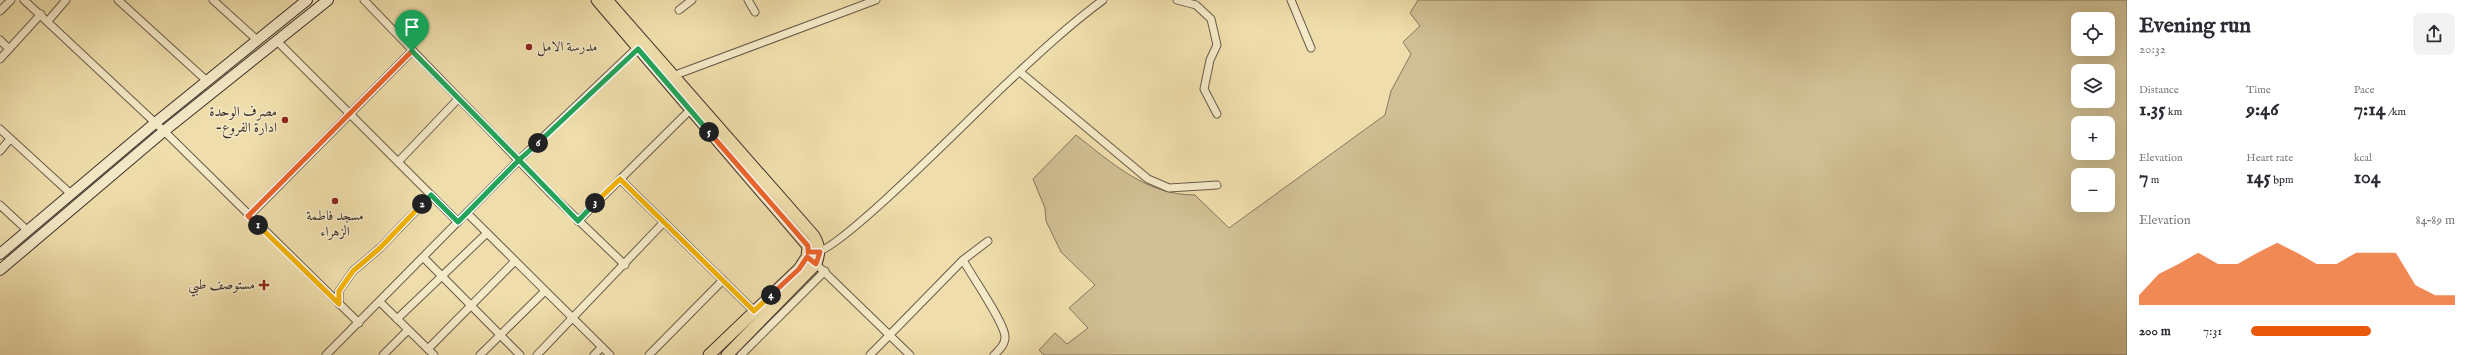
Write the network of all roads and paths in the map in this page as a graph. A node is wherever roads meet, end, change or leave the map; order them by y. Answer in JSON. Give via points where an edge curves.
{"nodes":[{"id":1,"x":11,"y":0,"type":"edge"},
{"id":2,"x":24,"y":0,"type":"edge"},
{"id":3,"x":66,"y":0,"type":"edge"},
{"id":4,"x":118,"y":0,"type":"edge"},
{"id":5,"x":213,"y":0,"type":"edge"},
{"id":6,"x":307,"y":0,"type":"edge"},
{"id":7,"x":328,"y":0,"type":"edge"},
{"id":8,"x":364,"y":0,"type":"edge"},
{"id":9,"x":597,"y":0,"type":"edge"},
{"id":10,"x":607,"y":0,"type":"edge"},
{"id":11,"x":692,"y":0,"type":"edge"},
{"id":12,"x":748,"y":0,"type":"edge"},
{"id":13,"x":876,"y":0,"type":"edge"},
{"id":14,"x":1103,"y":0,"type":"edge"},
{"id":15,"x":1177,"y":0,"type":"edge"},
{"id":16,"x":1291,"y":0,"type":"edge"},
{"id":17,"x":680,"y":10,"type":"dead end"},
{"id":18,"x":0,"y":11,"type":"edge"},
{"id":19,"x":755,"y":12,"type":"dead end"},
{"id":20,"x":41,"y":14,"type":"junction"},
{"id":21,"x":48,"y":21,"type":"junction"},
{"id":22,"x":0,"y":40,"type":"edge"},
{"id":23,"x":257,"y":40,"type":"junction"},
{"id":24,"x":277,"y":42,"type":"junction"},
{"id":25,"x":640,"y":45,"type":"junction"},
{"id":26,"x":1311,"y":48,"type":"dead end"},
{"id":27,"x":9,"y":49,"type":"junction"},
{"id":28,"x":412,"y":51,"type":"junction"},
{"id":29,"x":0,"y":59,"type":"edge"},
{"id":30,"x":1020,"y":72,"type":"junction"},
{"id":31,"x":669,"y":78,"type":"junction"},
{"id":32,"x":207,"y":81,"type":"junction"},
{"id":33,"x":458,"y":99,"type":"junction"},
{"id":34,"x":690,"y":110,"type":"junction"},
{"id":35,"x":1217,"y":114,"type":"dead end"},
{"id":36,"x":350,"y":115,"type":"junction"},
{"id":37,"x":155,"y":123,"type":"junction"},
{"id":38,"x":0,"y":129,"type":"edge"},
{"id":39,"x":164,"y":131,"type":"junction"},
{"id":40,"x":10,"y":139,"type":"junction"},
{"id":41,"x":0,"y":151,"type":"edge"},
{"id":42,"x":519,"y":160,"type":"junction"},
{"id":43,"x":398,"y":162,"type":"junction"},
{"id":44,"x":620,"y":179,"type":"junction"},
{"id":45,"x":1217,"y":184,"type":"dead end"},
{"id":46,"x":71,"y":194,"type":"junction"},
{"id":47,"x":431,"y":195,"type":"junction"},
{"id":48,"x":0,"y":205,"type":"edge"},
{"id":49,"x":467,"y":213,"type":"junction"},
{"id":50,"x":248,"y":216,"type":"junction"},
{"id":51,"x":578,"y":221,"type":"junction"},
{"id":52,"x":458,"y":222,"type":"junction"},
{"id":53,"x":664,"y":222,"type":"junction"},
{"id":54,"x":28,"y":231,"type":"junction"},
{"id":55,"x":487,"y":233,"type":"junction"},
{"id":56,"x":988,"y":241,"type":"dead end"},
{"id":57,"x":820,"y":252,"type":"junction"},
{"id":58,"x":0,"y":254,"type":"edge"},
{"id":59,"x":808,"y":254,"type":"junction"},
{"id":60,"x":424,"y":258,"type":"junction"},
{"id":61,"x":963,"y":260,"type":"junction"},
{"id":62,"x":516,"y":262,"type":"junction"},
{"id":63,"x":625,"y":265,"type":"junction"},
{"id":64,"x":821,"y":267,"type":"junction"},
{"id":65,"x":0,"y":270,"type":"edge"},
{"id":66,"x":442,"y":277,"type":"junction"},
{"id":67,"x":723,"y":280,"type":"junction"},
{"id":68,"x":546,"y":291,"type":"junction"},
{"id":69,"x":380,"y":302,"type":"junction"},
{"id":70,"x":339,"y":304,"type":"junction"},
{"id":71,"x":470,"y":306,"type":"junction"},
{"id":72,"x":754,"y":311,"type":"junction"},
{"id":73,"x":397,"y":319,"type":"junction"},
{"id":74,"x":574,"y":319,"type":"junction"},
{"id":75,"x":359,"y":323,"type":"junction"},
{"id":76,"x":408,"y":330,"type":"junction"},
{"id":77,"x":500,"y":335,"type":"junction"},
{"id":78,"x":890,"y":335,"type":"junction"},
{"id":79,"x":602,"y":347,"type":"junction"},
{"id":80,"x":428,"y":349,"type":"junction"},
{"id":81,"x":734,"y":354,"type":"edge"},
{"id":82,"x":326,"y":355,"type":"edge"},
{"id":83,"x":383,"y":355,"type":"edge"},
{"id":84,"x":434,"y":355,"type":"edge"},
{"id":85,"x":480,"y":355,"type":"edge"},
{"id":86,"x":520,"y":355,"type":"edge"},
{"id":87,"x":537,"y":355,"type":"edge"},
{"id":88,"x":594,"y":355,"type":"edge"},
{"id":89,"x":610,"y":355,"type":"edge"},
{"id":90,"x":649,"y":355,"type":"edge"},
{"id":91,"x":710,"y":355,"type":"edge"},
{"id":92,"x":870,"y":355,"type":"edge"},
{"id":93,"x":910,"y":355,"type":"edge"},
{"id":94,"x":994,"y":355,"type":"edge"}],
"edges":[{"from":1,"to":18,"type":"street"},
{"from":2,"to":20,"type":"street"},
{"from":3,"to":21,"type":"street"},
{"from":4,"to":32,"type":"street"},
{"from":5,"to":23,"type":"street"},
{"from":6,"to":23,"type":"main road"},
{"from":7,"to":24,"type":"main road"},
{"from":8,"to":28,"type":"street"},
{"from":9,"to":25,"type":"main road"},
{"from":10,"to":25,"type":"main road"},
{"from":11,"to":17,"type":"street"},
{"from":12,"to":19,"type":"street"},
{"from":13,"to":31,"type":"street"},
{"from":14,"to":30,"type":"street"},
{"from":15,"to":35,"type":"street","via":[[1196,5],[1211,19],[1217,45],[1210,60],[1204,89]]},
{"from":16,"to":26,"type":"street"},
{"from":20,"to":21,"type":"street"},
{"from":20,"to":27,"type":"street"},
{"from":21,"to":37,"type":"street"},
{"from":22,"to":27,"type":"street"},
{"from":23,"to":32,"type":"main road"},
{"from":24,"to":36,"type":"street"},
{"from":24,"to":39,"type":"main road"},
{"from":25,"to":31,"type":"main road"},
{"from":25,"to":42,"type":"street"},
{"from":27,"to":29,"type":"street"},
{"from":28,"to":33,"type":"street"},
{"from":28,"to":36,"type":"street"},
{"from":30,"to":45,"type":"street","via":[[1148,179],[1169,188]]},
{"from":30,"to":57,"type":"street","via":[[891,194],[834,244]]},
{"from":31,"to":34,"type":"main road"},
{"from":31,"to":57,"type":"main road","via":[[814,236]]},
{"from":32,"to":37,"type":"main road"},
{"from":33,"to":42,"type":"street"},
{"from":33,"to":43,"type":"street"},
{"from":34,"to":44,"type":"street"},
{"from":34,"to":59,"type":"main road","via":[[808,246]]},
{"from":36,"to":43,"type":"street"},
{"from":36,"to":50,"type":"street"},
{"from":37,"to":39,"type":"street"},
{"from":37,"to":46,"type":"main road"},
{"from":38,"to":40,"type":"street"},
{"from":39,"to":50,"type":"street"},
{"from":39,"to":65,"type":"main road"},
{"from":40,"to":41,"type":"street"},
{"from":40,"to":46,"type":"street"},
{"from":42,"to":49,"type":"street"},
{"from":42,"to":51,"type":"street"},
{"from":43,"to":47,"type":"street"},
{"from":44,"to":51,"type":"street"},
{"from":44,"to":53,"type":"street"},
{"from":46,"to":54,"type":"main road"},
{"from":47,"to":52,"type":"street"},
{"from":47,"to":70,"type":"street","via":[[380,248],[353,271],[339,291]]},
{"from":48,"to":54,"type":"street"},
{"from":49,"to":52,"type":"street"},
{"from":49,"to":55,"type":"street"},
{"from":50,"to":70,"type":"street"},
{"from":51,"to":63,"type":"street"},
{"from":52,"to":60,"type":"street"},
{"from":53,"to":63,"type":"street"},
{"from":53,"to":67,"type":"street"},
{"from":54,"to":58,"type":"main road"},
{"from":55,"to":62,"type":"street"},
{"from":55,"to":66,"type":"street"},
{"from":56,"to":61,"type":"street"},
{"from":57,"to":59,"type":"street"},
{"from":57,"to":64,"type":"main road"},
{"from":59,"to":64,"type":"street"},
{"from":59,"to":72,"type":"main road","via":[[799,269]]},
{"from":60,"to":66,"type":"street"},
{"from":60,"to":69,"type":"street"},
{"from":61,"to":78,"type":"street"},
{"from":61,"to":94,"type":"street","via":[[1001,324],[1005,336],[1003,345]]},
{"from":62,"to":68,"type":"street"},
{"from":62,"to":71,"type":"street"},
{"from":63,"to":74,"type":"street"},
{"from":64,"to":78,"type":"street"},
{"from":64,"to":81,"type":"main road"},
{"from":66,"to":71,"type":"street"},
{"from":66,"to":73,"type":"street"},
{"from":67,"to":72,"type":"street"},
{"from":67,"to":90,"type":"street"},
{"from":68,"to":74,"type":"street"},
{"from":68,"to":77,"type":"street"},
{"from":69,"to":73,"type":"street"},
{"from":69,"to":75,"type":"street"},
{"from":70,"to":75,"type":"street"},
{"from":71,"to":77,"type":"street"},
{"from":71,"to":80,"type":"street"},
{"from":72,"to":91,"type":"main road"},
{"from":73,"to":76,"type":"street"},
{"from":74,"to":79,"type":"street"},
{"from":74,"to":87,"type":"street"},
{"from":75,"to":82,"type":"street"},
{"from":76,"to":80,"type":"street"},
{"from":76,"to":83,"type":"street"},
{"from":77,"to":85,"type":"street"},
{"from":77,"to":86,"type":"street"},
{"from":78,"to":92,"type":"street"},
{"from":78,"to":93,"type":"street"},
{"from":79,"to":88,"type":"street"},
{"from":79,"to":89,"type":"street"},
{"from":80,"to":84,"type":"street"}]}
